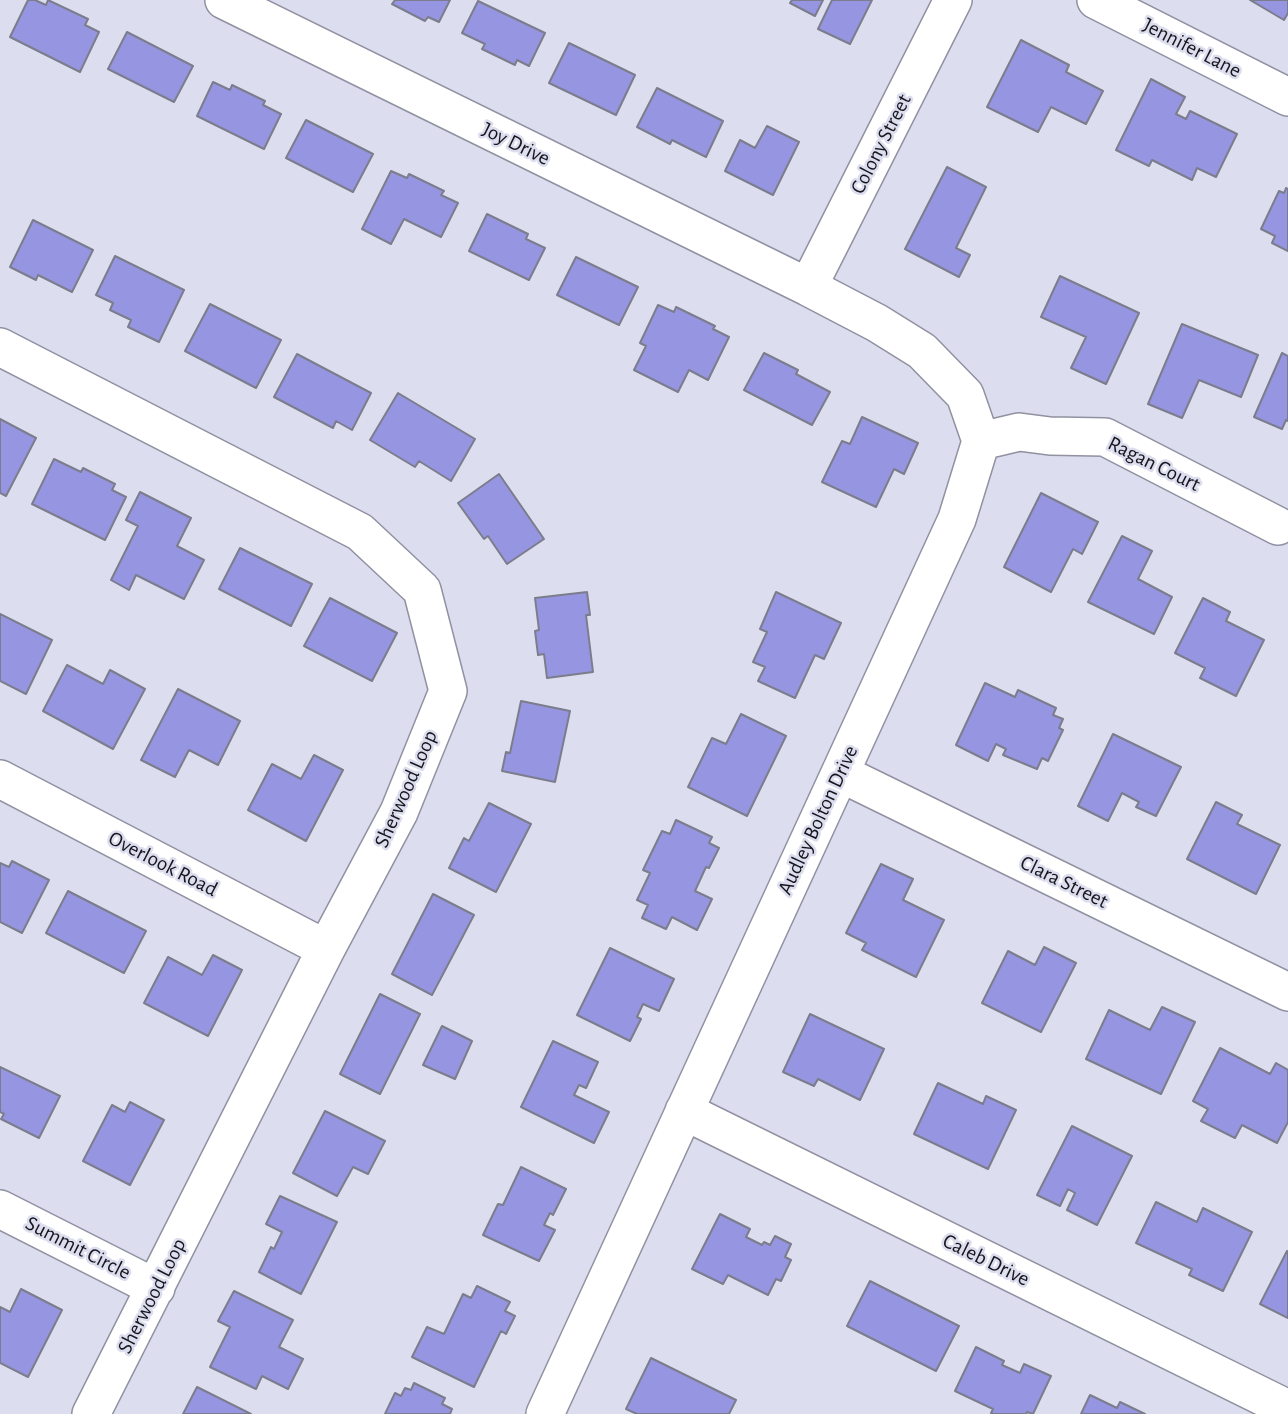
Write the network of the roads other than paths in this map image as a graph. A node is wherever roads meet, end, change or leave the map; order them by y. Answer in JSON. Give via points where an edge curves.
{"nodes":[{"id":1,"x":224,"y":0,"type":"edge"},
{"id":2,"x":953,"y":0,"type":"edge"},
{"id":3,"x":1096,"y":0,"type":"edge"},
{"id":4,"x":1288,"y":97,"type":"edge"},
{"id":5,"x":808,"y":287,"type":"junction"},
{"id":6,"x":0,"y":347,"type":"edge"},
{"id":7,"x":981,"y":441,"type":"junction"},
{"id":8,"x":1278,"y":526,"type":"dead end"},
{"id":9,"x":840,"y":773,"type":"junction"},
{"id":10,"x":0,"y":779,"type":"edge"},
{"id":11,"x":326,"y":949,"type":"junction"},
{"id":12,"x":1288,"y":992,"type":"edge"},
{"id":13,"x":684,"y":1111,"type":"junction"},
{"id":14,"x":0,"y":1209,"type":"edge"},
{"id":15,"x":156,"y":1288,"type":"junction"},
{"id":16,"x":1288,"y":1409,"type":"edge"},
{"id":17,"x":91,"y":1414,"type":"edge"},
{"id":18,"x":545,"y":1414,"type":"edge"}],
"edges":[{"from":1,"to":5,"type":"street","name":"Joy Drive"},
{"from":2,"to":5,"type":"street","name":"Colony Street"},
{"from":3,"to":4,"type":"street","name":"Jennifer Lane"},
{"from":5,"to":7,"type":"street","via":[[922,351],[965,395]]},
{"from":6,"to":11,"type":"street","name":"Sherwood Loop","via":[[360,533],[422,590],[448,691],[399,812]]},
{"from":7,"to":8,"type":"street","name":"Ragan Court","via":[[1018,432],[1105,437]]},
{"from":7,"to":9,"type":"street","name":"Audley Bolton Drive","via":[[957,519]]},
{"from":9,"to":12,"type":"street","name":"Clara Street"},
{"from":9,"to":13,"type":"street","name":"Audley Bolton Drive"},
{"from":10,"to":11,"type":"street","name":"Overlook Road"},
{"from":11,"to":15,"type":"street","name":"Sherwood Loop"},
{"from":13,"to":16,"type":"street","name":"Caleb Drive"},
{"from":13,"to":18,"type":"street","name":"Audley Bolton Drive"},
{"from":14,"to":15,"type":"street","name":"Summit Circle"},
{"from":15,"to":17,"type":"street","name":"Sherwood Loop"}]}
